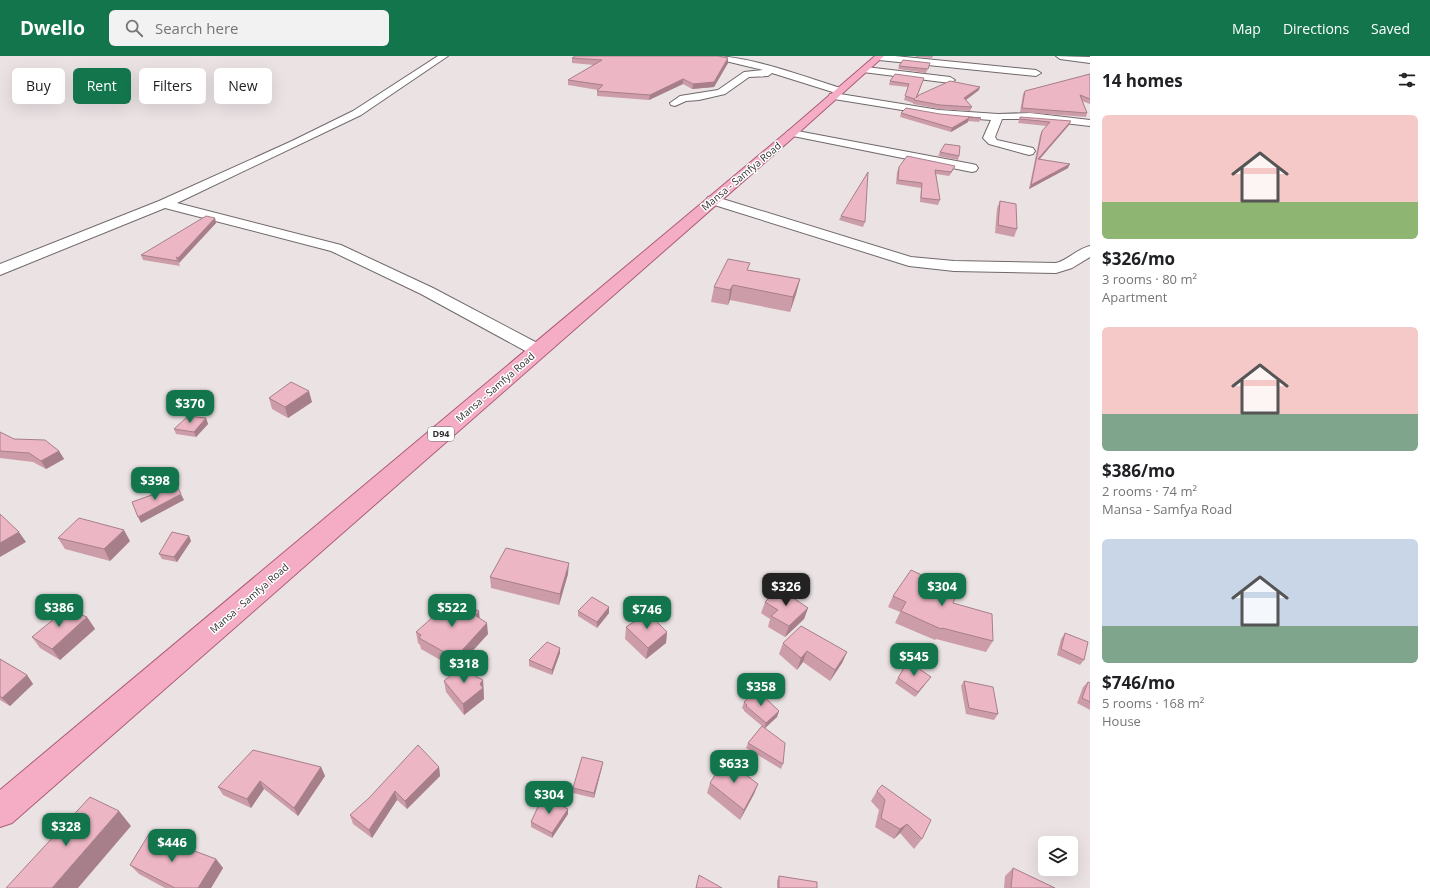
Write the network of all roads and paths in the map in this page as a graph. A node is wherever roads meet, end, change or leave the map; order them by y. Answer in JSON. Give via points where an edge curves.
{"nodes":[{"id":1,"x":444,"y":56,"type":"edge"},
{"id":2,"x":716,"y":56,"type":"edge"},
{"id":3,"x":765,"y":56,"type":"edge"},
{"id":4,"x":1060,"y":56,"type":"edge"},
{"id":5,"x":1090,"y":60,"type":"edge"},
{"id":6,"x":875,"y":61,"type":"edge"},
{"id":7,"x":768,"y":69,"type":"junction"},
{"id":8,"x":1036,"y":73,"type":"dead end"},
{"id":9,"x":785,"y":75,"type":"junction"},
{"id":10,"x":950,"y":80,"type":"edge"},
{"id":11,"x":837,"y":93,"type":"junction"},
{"id":12,"x":675,"y":103,"type":"dead end"},
{"id":13,"x":998,"y":117,"type":"junction"},
{"id":14,"x":1090,"y":123,"type":"edge"},
{"id":15,"x":792,"y":133,"type":"junction"},
{"id":16,"x":1029,"y":151,"type":"dead end"},
{"id":17,"x":972,"y":168,"type":"dead end"},
{"id":18,"x":713,"y":200,"type":"junction"},
{"id":19,"x":164,"y":204,"type":"junction"},
{"id":20,"x":1090,"y":250,"type":"edge"},
{"id":21,"x":0,"y":270,"type":"edge"},
{"id":22,"x":537,"y":350,"type":"junction"},
{"id":23,"x":0,"y":811,"type":"edge"}],
"edges":[{"from":1,"to":19,"type":"street","via":[[357,113]]},
{"from":2,"to":7,"type":"street"},
{"from":3,"to":7,"type":"street"},
{"from":4,"to":5,"type":"street"},
{"from":6,"to":8,"type":"street"},
{"from":6,"to":10,"type":"street"},
{"from":6,"to":11,"type":"main road","name":"Mansa - Samfya Road","number":"D94"},
{"from":7,"to":9,"type":"street"},
{"from":9,"to":11,"type":"street"},
{"from":9,"to":12,"type":"street","via":[[747,74],[721,92],[684,98]]},
{"from":11,"to":13,"type":"street","via":[[938,113]]},
{"from":11,"to":15,"type":"main road","name":"Mansa - Samfya Road","number":"D94"},
{"from":13,"to":14,"type":"street","via":[[1005,115]]},
{"from":13,"to":16,"type":"street","via":[[989,138],[993,142]]},
{"from":15,"to":17,"type":"street"},
{"from":15,"to":18,"type":"main road","name":"Mansa - Samfya Road","number":"D94"},
{"from":18,"to":20,"type":"street","via":[[924,264],[1056,268],[1068,265]]},
{"from":18,"to":22,"type":"main road","name":"Mansa - Samfya Road","number":"D94"},
{"from":19,"to":21,"type":"street"},
{"from":19,"to":22,"type":"street","via":[[336,248],[426,291]]},
{"from":22,"to":23,"type":"main road","name":"Mansa - Samfya Road","number":"D94"}]}
